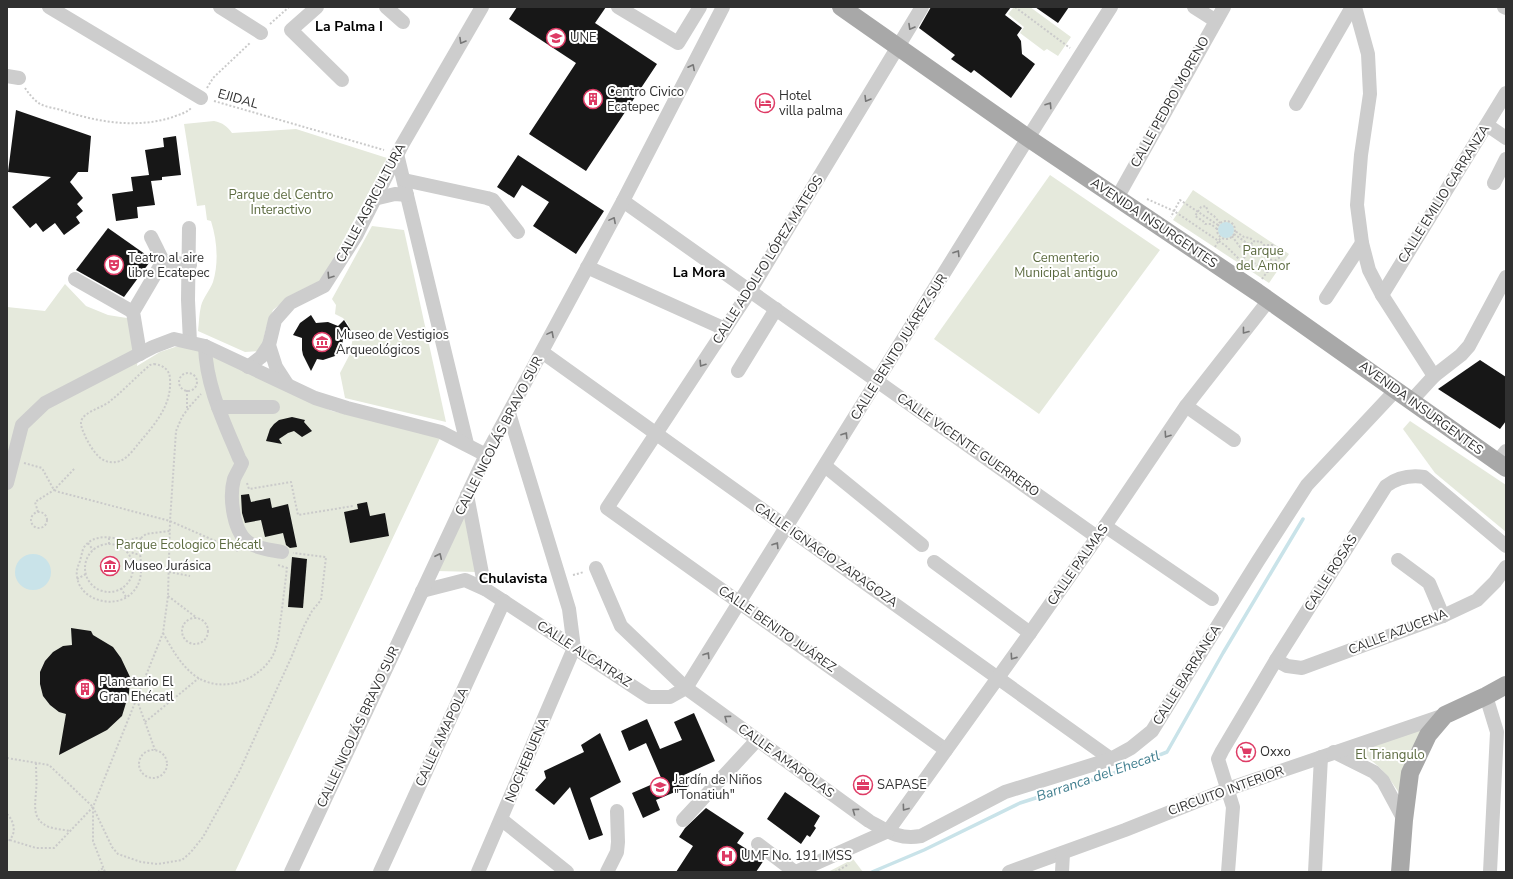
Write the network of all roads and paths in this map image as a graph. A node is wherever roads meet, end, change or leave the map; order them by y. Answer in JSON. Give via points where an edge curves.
{"nodes":[{"id":1,"x":49,"y":7,"type":"edge"},
{"id":2,"x":220,"y":7,"type":"edge"},
{"id":3,"x":289,"y":7,"type":"edge"},
{"id":4,"x":317,"y":7,"type":"edge"},
{"id":5,"x":386,"y":7,"type":"edge"},
{"id":6,"x":482,"y":7,"type":"edge"},
{"id":7,"x":618,"y":7,"type":"edge"},
{"id":8,"x":700,"y":7,"type":"edge"},
{"id":9,"x":723,"y":7,"type":"edge"},
{"id":10,"x":841,"y":7,"type":"edge"},
{"id":11,"x":922,"y":7,"type":"edge"},
{"id":12,"x":1112,"y":7,"type":"edge"},
{"id":13,"x":1194,"y":7,"type":"edge"},
{"id":14,"x":1224,"y":7,"type":"edge"},
{"id":15,"x":1354,"y":7,"type":"edge"},
{"id":16,"x":1015,"y":8,"type":"edge"},
{"id":17,"x":1216,"y":21,"type":"junction"},
{"id":18,"x":403,"y":22,"type":"dead end"},
{"id":19,"x":261,"y":33,"type":"junction"},
{"id":20,"x":898,"y":47,"type":"junction"},
{"id":21,"x":1081,"y":56,"type":"junction"},
{"id":22,"x":13,"y":77,"type":"edge"},
{"id":23,"x":342,"y":80,"type":"dead end"},
{"id":24,"x":1506,"y":93,"type":"edge"},
{"id":25,"x":201,"y":98,"type":"junction"},
{"id":26,"x":1296,"y":104,"type":"dead end"},
{"id":27,"x":1487,"y":125,"type":"junction"},
{"id":28,"x":1028,"y":138,"type":"junction"},
{"id":29,"x":1506,"y":138,"type":"edge"},
{"id":30,"x":397,"y":154,"type":"junction"},
{"id":31,"x":1506,"y":160,"type":"edge"},
{"id":32,"x":404,"y":180,"type":"junction"},
{"id":33,"x":1494,"y":183,"type":"dead end"},
{"id":34,"x":407,"y":195,"type":"junction"},
{"id":35,"x":1117,"y":198,"type":"junction"},
{"id":36,"x":1145,"y":198,"type":"dead end"},
{"id":37,"x":374,"y":199,"type":"junction"},
{"id":38,"x":623,"y":201,"type":"junction"},
{"id":39,"x":1174,"y":211,"type":"junction"},
{"id":40,"x":1198,"y":212,"type":"junction"},
{"id":41,"x":1195,"y":216,"type":"junction"},
{"id":42,"x":1192,"y":223,"type":"junction"},
{"id":43,"x":1219,"y":224,"type":"junction"},
{"id":44,"x":190,"y":228,"type":"dead end"},
{"id":45,"x":1216,"y":229,"type":"junction"},
{"id":46,"x":518,"y":232,"type":"dead end"},
{"id":47,"x":1233,"y":234,"type":"junction"},
{"id":48,"x":151,"y":237,"type":"dead end"},
{"id":49,"x":1254,"y":241,"type":"junction"},
{"id":50,"x":1362,"y":243,"type":"junction"},
{"id":51,"x":1251,"y":246,"type":"junction"},
{"id":52,"x":1248,"y":250,"type":"junction"},
{"id":53,"x":1273,"y":261,"type":"junction"},
{"id":54,"x":163,"y":262,"type":"junction"},
{"id":55,"x":1242,"y":262,"type":"junction"},
{"id":56,"x":190,"y":265,"type":"junction"},
{"id":57,"x":1247,"y":266,"type":"dead end"},
{"id":58,"x":587,"y":268,"type":"junction"},
{"id":59,"x":1268,"y":272,"type":"junction"},
{"id":60,"x":1257,"y":274,"type":"dead end"},
{"id":61,"x":1506,"y":277,"type":"edge"},
{"id":62,"x":75,"y":278,"type":"dead end"},
{"id":63,"x":750,"y":291,"type":"junction"},
{"id":64,"x":1382,"y":296,"type":"junction"},
{"id":65,"x":1326,"y":298,"type":"dead end"},
{"id":66,"x":1269,"y":300,"type":"junction"},
{"id":67,"x":776,"y":309,"type":"junction"},
{"id":68,"x":133,"y":312,"type":"junction"},
{"id":69,"x":725,"y":329,"type":"junction"},
{"id":70,"x":190,"y":342,"type":"junction"},
{"id":71,"x":269,"y":345,"type":"junction"},
{"id":72,"x":205,"y":346,"type":"junction"},
{"id":73,"x":542,"y":352,"type":"junction"},
{"id":74,"x":140,"y":354,"type":"junction"},
{"id":75,"x":248,"y":367,"type":"junction"},
{"id":76,"x":738,"y":371,"type":"dead end"},
{"id":77,"x":1434,"y":376,"type":"junction"},
{"id":78,"x":878,"y":382,"type":"junction"},
{"id":79,"x":287,"y":384,"type":"junction"},
{"id":80,"x":210,"y":385,"type":"junction"},
{"id":81,"x":187,"y":390,"type":"junction"},
{"id":82,"x":1396,"y":390,"type":"junction"},
{"id":83,"x":1411,"y":401,"type":"junction"},
{"id":84,"x":1186,"y":406,"type":"junction"},
{"id":85,"x":218,"y":407,"type":"junction"},
{"id":86,"x":273,"y":407,"type":"dead end"},
{"id":87,"x":188,"y":409,"type":"junction"},
{"id":88,"x":509,"y":413,"type":"junction"},
{"id":89,"x":656,"y":434,"type":"junction"},
{"id":90,"x":1234,"y":440,"type":"dead end"},
{"id":91,"x":467,"y":444,"type":"junction"},
{"id":92,"x":90,"y":445,"type":"joint"},
{"id":93,"x":486,"y":455,"type":"junction"},
{"id":94,"x":13,"y":460,"type":"junction"},
{"id":95,"x":1503,"y":460,"type":"edge"},
{"id":96,"x":242,"y":463,"type":"junction"},
{"id":97,"x":825,"y":466,"type":"junction"},
{"id":98,"x":75,"y":468,"type":"dead end"},
{"id":99,"x":7,"y":483,"type":"edge"},
{"id":100,"x":54,"y":490,"type":"junction"},
{"id":101,"x":467,"y":495,"type":"junction"},
{"id":102,"x":353,"y":506,"type":"dead end"},
{"id":103,"x":607,"y":508,"type":"joint"},
{"id":104,"x":38,"y":512,"type":"junction"},
{"id":105,"x":170,"y":521,"type":"junction"},
{"id":106,"x":1105,"y":526,"type":"junction"},
{"id":107,"x":787,"y":527,"type":"junction"},
{"id":108,"x":170,"y":531,"type":"junction"},
{"id":109,"x":109,"y":537,"type":"junction"},
{"id":110,"x":1097,"y":537,"type":"junction"},
{"id":111,"x":141,"y":538,"type":"junction"},
{"id":112,"x":130,"y":542,"type":"junction"},
{"id":113,"x":88,"y":543,"type":"junction"},
{"id":114,"x":109,"y":544,"type":"junction"},
{"id":115,"x":922,"y":545,"type":"dead end"},
{"id":116,"x":1506,"y":546,"type":"edge"},
{"id":117,"x":93,"y":550,"type":"junction"},
{"id":118,"x":239,"y":552,"type":"dead end"},
{"id":119,"x":282,"y":552,"type":"joint"},
{"id":120,"x":140,"y":553,"type":"junction"},
{"id":121,"x":1398,"y":560,"type":"dead end"},
{"id":122,"x":934,"y":562,"type":"dead end"},
{"id":123,"x":273,"y":564,"type":"dead end"},
{"id":124,"x":1506,"y":567,"type":"edge"},
{"id":125,"x":596,"y":568,"type":"joint"},
{"id":126,"x":168,"y":572,"type":"junction"},
{"id":127,"x":86,"y":574,"type":"junction"},
{"id":128,"x":190,"y":576,"type":"dead end"},
{"id":129,"x":77,"y":579,"type":"junction"},
{"id":130,"x":560,"y":579,"type":"junction"},
{"id":131,"x":121,"y":588,"type":"junction"},
{"id":132,"x":486,"y":589,"type":"junction"},
{"id":133,"x":422,"y":591,"type":"junction"},
{"id":134,"x":168,"y":596,"type":"junction"},
{"id":135,"x":126,"y":597,"type":"junction"},
{"id":136,"x":1212,"y":599,"type":"dead end"},
{"id":137,"x":504,"y":601,"type":"junction"},
{"id":138,"x":740,"y":603,"type":"junction"},
{"id":139,"x":1443,"y":616,"type":"junction"},
{"id":140,"x":197,"y":618,"type":"junction"},
{"id":141,"x":163,"y":633,"type":"junction"},
{"id":142,"x":1030,"y":633,"type":"junction"},
{"id":143,"x":574,"y":648,"type":"junction"},
{"id":144,"x":1276,"y":660,"type":"junction"},
{"id":145,"x":998,"y":677,"type":"junction"},
{"id":146,"x":199,"y":678,"type":"junction"},
{"id":147,"x":1506,"y":685,"type":"edge"},
{"id":148,"x":686,"y":688,"type":"junction"},
{"id":149,"x":1486,"y":696,"type":"junction"},
{"id":150,"x":137,"y":700,"type":"junction"},
{"id":151,"x":1445,"y":715,"type":"junction"},
{"id":152,"x":145,"y":722,"type":"junction"},
{"id":153,"x":1502,"y":732,"type":"edge"},
{"id":154,"x":757,"y":740,"type":"junction"},
{"id":155,"x":155,"y":750,"type":"junction"},
{"id":156,"x":946,"y":750,"type":"junction"},
{"id":157,"x":1328,"y":754,"type":"junction"},
{"id":158,"x":7,"y":758,"type":"edge"},
{"id":159,"x":1111,"y":758,"type":"junction"},
{"id":160,"x":36,"y":763,"type":"junction"},
{"id":161,"x":1228,"y":790,"type":"junction"},
{"id":162,"x":93,"y":807,"type":"junction"},
{"id":163,"x":617,"y":811,"type":"dead end"},
{"id":164,"x":7,"y":814,"type":"edge"},
{"id":165,"x":502,"y":820,"type":"junction"},
{"id":166,"x":683,"y":820,"type":"dead end"},
{"id":167,"x":1404,"y":820,"type":"junction"},
{"id":168,"x":72,"y":831,"type":"junction"},
{"id":169,"x":888,"y":831,"type":"junction"},
{"id":170,"x":10,"y":840,"type":"junction"},
{"id":171,"x":7,"y":842,"type":"edge"},
{"id":172,"x":758,"y":844,"type":"dead end"},
{"id":173,"x":1063,"y":853,"type":"junction"},
{"id":174,"x":856,"y":860,"type":"dead end"},
{"id":175,"x":103,"y":868,"type":"junction"},
{"id":176,"x":98,"y":872,"type":"edge"},
{"id":177,"x":105,"y":872,"type":"edge"},
{"id":178,"x":290,"y":872,"type":"edge"},
{"id":179,"x":380,"y":872,"type":"edge"},
{"id":180,"x":478,"y":872,"type":"edge"},
{"id":181,"x":567,"y":872,"type":"edge"},
{"id":182,"x":607,"y":872,"type":"edge"},
{"id":183,"x":795,"y":872,"type":"edge"},
{"id":184,"x":835,"y":872,"type":"edge"},
{"id":185,"x":1009,"y":872,"type":"edge"},
{"id":186,"x":1062,"y":872,"type":"edge"},
{"id":187,"x":1228,"y":872,"type":"edge"},
{"id":188,"x":1315,"y":872,"type":"edge"},
{"id":189,"x":1400,"y":872,"type":"edge"},
{"id":190,"x":1490,"y":872,"type":"edge"}],
"edges":[{"from":1,"to":25,"type":"street"},
{"from":2,"to":19,"type":"street"},
{"from":3,"to":19,"type":"path"},
{"from":4,"to":23,"type":"street","via":[[291,30]]},
{"from":5,"to":18,"type":"street"},
{"from":6,"to":30,"type":"street","name":"CALLE AGRICULTURA","one_way":true},
{"from":7,"to":8,"type":"street","via":[[678,43]]},
{"from":38,"to":9,"type":"street","name":"CALLE NICOLÁS BRAVO SUR","one_way":true},
{"from":10,"to":20,"type":"main road","name":"AVENIDA INSURGENTES"},
{"from":11,"to":20,"type":"street","name":"CALLE ADOLFO LÓPEZ MATEOS","one_way":true},
{"from":12,"to":21,"type":"street","name":"CALLE BENITO JUÁREZ SUR"},
{"from":13,"to":17,"type":"street"},
{"from":14,"to":17,"type":"street","name":"CALLE PEDRO MORENO"},
{"from":15,"to":26,"type":"street"},
{"from":15,"to":50,"type":"street","via":[[1368,54],[1370,94],[1357,205]]},
{"from":16,"to":21,"type":"path"},
{"from":17,"to":35,"type":"street","name":"CALLE PEDRO MORENO"},
{"from":19,"to":25,"type":"path","via":[[213,78]]},
{"from":20,"to":28,"type":"main road","name":"AVENIDA INSURGENTES"},
{"from":20,"to":63,"type":"street","name":"CALLE ADOLFO LÓPEZ MATEOS","one_way":true},
{"from":28,"to":21,"type":"street","name":"CALLE BENITO JUÁREZ SUR","one_way":true},
{"from":22,"to":25,"type":"path","name":"EJIDAL","via":[[41,104],[87,118],[116,123],[168,119],[188,112]]},
{"from":24,"to":27,"type":"street","name":"CALLE EMILIO CARRANZA"},
{"from":25,"to":30,"type":"path","name":"EJIDAL"},
{"from":27,"to":29,"type":"street"},
{"from":27,"to":64,"type":"street","name":"CALLE EMILIO CARRANZA"},
{"from":28,"to":35,"type":"main road","name":"AVENIDA INSURGENTES"},
{"from":78,"to":28,"type":"street","name":"CALLE BENITO JUÁREZ SUR","one_way":true},
{"from":30,"to":32,"type":"street"},
{"from":30,"to":37,"type":"street","name":"CALLE AGRICULTURA"},
{"from":31,"to":33,"type":"street"},
{"from":32,"to":34,"type":"street"},
{"from":32,"to":46,"type":"street","via":[[493,200]]},
{"from":34,"to":37,"type":"street","via":[[395,194]]},
{"from":34,"to":91,"type":"street"},
{"from":35,"to":66,"type":"main road","name":"AVENIDA INSURGENTES"},
{"from":36,"to":39,"type":"path"},
{"from":37,"to":71,"type":"street","name":"CALLE AGRICULTURA","one_way":true,"via":[[356,236],[324,286],[290,303],[275,320]]},
{"from":58,"to":38,"type":"street","name":"CALLE NICOLÁS BRAVO SUR","one_way":true},
{"from":38,"to":63,"type":"street","name":"CALLE VICENTE GUERRERO"},
{"from":39,"to":40,"type":"path","via":[[1180,200]]},
{"from":39,"to":42,"type":"path"},
{"from":40,"to":41,"type":"path"},
{"from":40,"to":43,"type":"path"},
{"from":40,"to":43,"type":"path","via":[[1201,207],[1206,206]]},
{"from":41,"to":42,"type":"path"},
{"from":41,"to":45,"type":"path","via":[[1204,224],[1211,224]]},
{"from":42,"to":55,"type":"path","via":[[1226,246]]},
{"from":43,"to":45,"type":"path"},
{"from":43,"to":47,"type":"path","via":[[1224,221],[1230,222],[1234,225]]},
{"from":44,"to":56,"type":"street"},
{"from":45,"to":47,"type":"path","via":[[1221,238],[1226,239]]},
{"from":47,"to":49,"type":"path"},
{"from":47,"to":51,"type":"path"},
{"from":47,"to":52,"type":"path","via":[[1240,247]]},
{"from":48,"to":54,"type":"street"},
{"from":49,"to":51,"type":"path"},
{"from":49,"to":53,"type":"path","via":[[1276,247],[1279,258]]},
{"from":50,"to":64,"type":"street","via":[[1369,270]]},
{"from":50,"to":65,"type":"street"},
{"from":51,"to":52,"type":"path"},
{"from":51,"to":53,"type":"path"},
{"from":52,"to":55,"type":"path"},
{"from":52,"to":59,"type":"path","via":[[1254,263]]},
{"from":53,"to":59,"type":"path"},
{"from":54,"to":56,"type":"street"},
{"from":54,"to":68,"type":"street"},
{"from":55,"to":57,"type":"path"},
{"from":56,"to":70,"type":"street"},
{"from":58,"to":69,"type":"street"},
{"from":73,"to":58,"type":"street","name":"CALLE NICOLÁS BRAVO SUR","one_way":true},
{"from":59,"to":60,"type":"path","via":[[1263,278]]},
{"from":61,"to":77,"type":"street","via":[[1469,346],[1461,356]]},
{"from":62,"to":68,"type":"street"},
{"from":63,"to":67,"type":"street","name":"CALLE VICENTE GUERRERO"},
{"from":63,"to":69,"type":"street","name":"CALLE ADOLFO LÓPEZ MATEOS"},
{"from":64,"to":77,"type":"street"},
{"from":66,"to":82,"type":"main road","name":"AVENIDA INSURGENTES"},
{"from":66,"to":84,"type":"street","name":"CALLE PALMAS","one_way":true},
{"from":67,"to":76,"type":"street"},
{"from":67,"to":78,"type":"street","name":"CALLE VICENTE GUERRERO"},
{"from":68,"to":74,"type":"street"},
{"from":69,"to":89,"type":"street","name":"CALLE ADOLFO LÓPEZ MATEOS","one_way":true},
{"from":70,"to":72,"type":"street"},
{"from":70,"to":74,"type":"street","via":[[174,339]]},
{"from":71,"to":75,"type":"street","via":[[261,357]]},
{"from":71,"to":79,"type":"street","via":[[276,367]]},
{"from":72,"to":75,"type":"street"},
{"from":72,"to":80,"type":"street"},
{"from":73,"to":88,"type":"street","name":"CALLE NICOLÁS BRAVO SUR"},
{"from":73,"to":89,"type":"street","name":"CALLE IGNACIO ZARAGOZA"},
{"from":74,"to":94,"type":"street","via":[[45,403],[22,425]]},
{"from":75,"to":79,"type":"street"},
{"from":77,"to":83,"type":"street"},
{"from":97,"to":78,"type":"street","name":"CALLE BENITO JUÁREZ SUR","one_way":true},
{"from":78,"to":110,"type":"street","name":"CALLE VICENTE GUERRERO"},
{"from":79,"to":91,"type":"street","via":[[315,398],[442,432]]},
{"from":80,"to":85,"type":"street"},
{"from":80,"to":87,"type":"path"},
{"from":81,"to":81,"type":"path","via":[[197,385],[197,379],[190,373],[184,374],[180,380],[182,388]]},
{"from":81,"to":87,"type":"path"},
{"from":82,"to":83,"type":"main road","name":"AVENIDA INSURGENTES"},
{"from":82,"to":159,"type":"street","name":"CALLE BARRANCA","via":[[1307,485],[1152,731],[1131,748]]},
{"from":83,"to":95,"type":"main road","name":"AVENIDA INSURGENTES"},
{"from":84,"to":90,"type":"street"},
{"from":84,"to":106,"type":"street","name":"CALLE PALMAS","one_way":true},
{"from":85,"to":86,"type":"street"},
{"from":85,"to":96,"type":"street"},
{"from":87,"to":105,"type":"path","via":[[176,432]]},
{"from":88,"to":93,"type":"street","name":"CALLE NICOLÁS BRAVO SUR"},
{"from":88,"to":130,"type":"street"},
{"from":89,"to":103,"type":"street","name":"CALLE ADOLFO LÓPEZ MATEOS"},
{"from":89,"to":107,"type":"street","name":"CALLE IGNACIO ZARAGOZA"},
{"from":91,"to":93,"type":"street"},
{"from":92,"to":92,"type":"path","via":[[81,422],[86,414],[108,402],[150,365],[160,364],[168,370],[171,387],[165,407],[127,457],[113,462],[102,460]]},
{"from":93,"to":101,"type":"street","name":"CALLE NICOLÁS BRAVO SUR"},
{"from":94,"to":99,"type":"street"},
{"from":94,"to":100,"type":"path","via":[[42,468]]},
{"from":96,"to":102,"type":"path","via":[[248,489],[291,482],[298,516]]},
{"from":96,"to":119,"type":"street","via":[[234,479],[232,496],[236,524],[242,536],[252,545]]},
{"from":97,"to":107,"type":"street","name":"CALLE BENITO JUÁREZ SUR"},
{"from":97,"to":115,"type":"street"},
{"from":98,"to":100,"type":"path"},
{"from":100,"to":104,"type":"path","via":[[35,502]]},
{"from":100,"to":105,"type":"path"},
{"from":101,"to":132,"type":"street"},
{"from":133,"to":101,"type":"street","name":"CALLE NICOLÁS BRAVO SUR","one_way":true},
{"from":103,"to":138,"type":"street","name":"CALLE BENITO JUÁREZ"},
{"from":104,"to":104,"type":"path","via":[[32,520],[33,525],[40,528],[46,524],[47,519],[45,514]]},
{"from":105,"to":108,"type":"path"},
{"from":105,"to":118,"type":"path"},
{"from":106,"to":110,"type":"street","name":"CALLE PALMAS"},
{"from":106,"to":136,"type":"street"},
{"from":138,"to":107,"type":"street","name":"CALLE BENITO JUÁREZ SUR","one_way":true},
{"from":107,"to":145,"type":"street","name":"CALLE IGNACIO ZARAGOZA"},
{"from":108,"to":111,"type":"path","via":[[146,534]]},
{"from":108,"to":126,"type":"path"},
{"from":109,"to":112,"type":"path"},
{"from":109,"to":113,"type":"path"},
{"from":109,"to":114,"type":"path"},
{"from":110,"to":142,"type":"street","name":"CALLE PALMAS"},
{"from":111,"to":112,"type":"path"},
{"from":111,"to":120,"type":"path","via":[[145,545]]},
{"from":112,"to":120,"type":"path","via":[[130,550],[135,554]]},
{"from":113,"to":117,"type":"path"},
{"from":113,"to":129,"type":"path","via":[[83,549]]},
{"from":114,"to":117,"type":"path"},
{"from":114,"to":131,"type":"path","via":[[122,548],[132,561],[131,577]]},
{"from":116,"to":144,"type":"street","name":"CALLE ROSAS","via":[[1424,477],[1414,476],[1394,481],[1386,486]]},
{"from":117,"to":127,"type":"path","via":[[87,558]]},
{"from":119,"to":162,"type":"path","via":[[326,557],[322,600],[304,626],[239,772],[203,837],[182,860],[158,864],[131,860],[118,854],[112,847]]},
{"from":120,"to":135,"type":"path","via":[[141,577],[135,590]]},
{"from":121,"to":139,"type":"street","via":[[1429,583]]},
{"from":122,"to":142,"type":"street"},
{"from":123,"to":146,"type":"path","via":[[287,568],[278,639],[267,664],[239,683],[226,684]]},
{"from":124,"to":139,"type":"street","name":"CALLE AZUCENA","via":[[1477,600]]},
{"from":125,"to":130,"type":"path"},
{"from":125,"to":148,"type":"street","name":"CALLE AMAPOLAS","via":[[621,626]]},
{"from":126,"to":128,"type":"path"},
{"from":126,"to":134,"type":"path"},
{"from":127,"to":129,"type":"path"},
{"from":127,"to":131,"type":"path","via":[[99,590],[112,592]]},
{"from":129,"to":135,"type":"path","via":[[84,591],[96,600],[111,602]]},
{"from":130,"to":143,"type":"street","via":[[569,609]]},
{"from":131,"to":135,"type":"path"},
{"from":132,"to":133,"type":"street","name":"CALLE ALCATRAZ","via":[[465,580]]},
{"from":132,"to":137,"type":"street","name":"CALLE ALCATRAZ"},
{"from":133,"to":178,"type":"street","name":"CALLE NICOLÁS BRAVO SUR"},
{"from":134,"to":140,"type":"path"},
{"from":134,"to":141,"type":"path"},
{"from":137,"to":143,"type":"street","name":"CALLE ALCATRAZ"},
{"from":137,"to":179,"type":"street","name":"CALLE AMAPOLA"},
{"from":148,"to":138,"type":"street","name":"CALLE BENITO JUÁREZ SUR","one_way":true},
{"from":138,"to":156,"type":"street","name":"CALLE BENITO JUÁREZ"},
{"from":139,"to":144,"type":"street","name":"CALLE AZUCENA","via":[[1302,668],[1287,666]]},
{"from":140,"to":140,"type":"path","via":[[189,619],[182,625],[182,634],[190,644],[199,644],[208,635],[205,622]]},
{"from":141,"to":146,"type":"path","via":[[174,653]]},
{"from":141,"to":150,"type":"path"},
{"from":142,"to":145,"type":"street","name":"CALLE PALMAS","one_way":true},
{"from":143,"to":148,"type":"street","name":"CALLE ALCATRAZ","via":[[649,697],[670,697]]},
{"from":143,"to":165,"type":"street","name":"NOCHEBUENA"},
{"from":144,"to":161,"type":"street","name":"CALLE ROSAS","via":[[1218,759]]},
{"from":145,"to":156,"type":"street","name":"CALLE PALMAS"},
{"from":145,"to":159,"type":"street","name":"CALLE IGNACIO ZARAGOZA"},
{"from":146,"to":152,"type":"path"},
{"from":147,"to":149,"type":"main road","name":"CIRCUITO INTERIOR"},
{"from":154,"to":148,"type":"street","name":"CALLE AMAPOLAS","one_way":true},
{"from":149,"to":151,"type":"main road","name":"CIRCUITO INTERIOR"},
{"from":149,"to":153,"type":"street"},
{"from":150,"to":152,"type":"path"},
{"from":150,"to":162,"type":"path"},
{"from":151,"to":157,"type":"street","name":"CIRCUITO INTERIOR"},
{"from":151,"to":167,"type":"main road","name":"CIRCUITO INTERIOR","via":[[1428,735],[1410,773]]},
{"from":152,"to":155,"type":"path"},
{"from":153,"to":190,"type":"street"},
{"from":154,"to":166,"type":"street"},
{"from":169,"to":154,"type":"street","name":"CALLE AMAPOLAS","one_way":true,"via":[[869,821]]},
{"from":155,"to":155,"type":"path","via":[[143,754],[139,762],[140,771],[148,777],[158,777],[165,771],[165,757]]},
{"from":156,"to":169,"type":"street","name":"CALLE PALMAS","one_way":true},
{"from":157,"to":161,"type":"street","name":"CIRCUITO INTERIOR"},
{"from":157,"to":167,"type":"street","via":[[1374,772],[1383,782]]},
{"from":157,"to":188,"type":"street"},
{"from":158,"to":160,"type":"path"},
{"from":159,"to":169,"type":"street","name":"CALLE BARRANCA","via":[[1005,792],[921,836],[910,838]]},
{"from":160,"to":162,"type":"path","via":[[49,765]]},
{"from":160,"to":168,"type":"path","via":[[34,803],[40,821],[49,827]]},
{"from":161,"to":173,"type":"street","name":"CIRCUITO INTERIOR"},
{"from":161,"to":187,"type":"street","name":"CALLE ROSAS","via":[[1233,807]]},
{"from":162,"to":168,"type":"path"},
{"from":162,"to":175,"type":"path","via":[[93,841]]},
{"from":163,"to":182,"type":"street","via":[[617,852]]},
{"from":164,"to":170,"type":"path","via":[[14,830]]},
{"from":165,"to":180,"type":"street","name":"NOCHEBUENA"},
{"from":165,"to":181,"type":"street"},
{"from":167,"to":189,"type":"main road","name":"CIRCUITO INTERIOR"},
{"from":168,"to":170,"type":"path","via":[[54,848],[36,848]]},
{"from":169,"to":183,"type":"street"},
{"from":170,"to":171,"type":"path"},
{"from":172,"to":183,"type":"street"},
{"from":173,"to":185,"type":"street","name":"CIRCUITO INTERIOR"},
{"from":173,"to":186,"type":"street"},
{"from":174,"to":184,"type":"path"},
{"from":175,"to":176,"type":"path"},
{"from":175,"to":177,"type":"path"}]}
